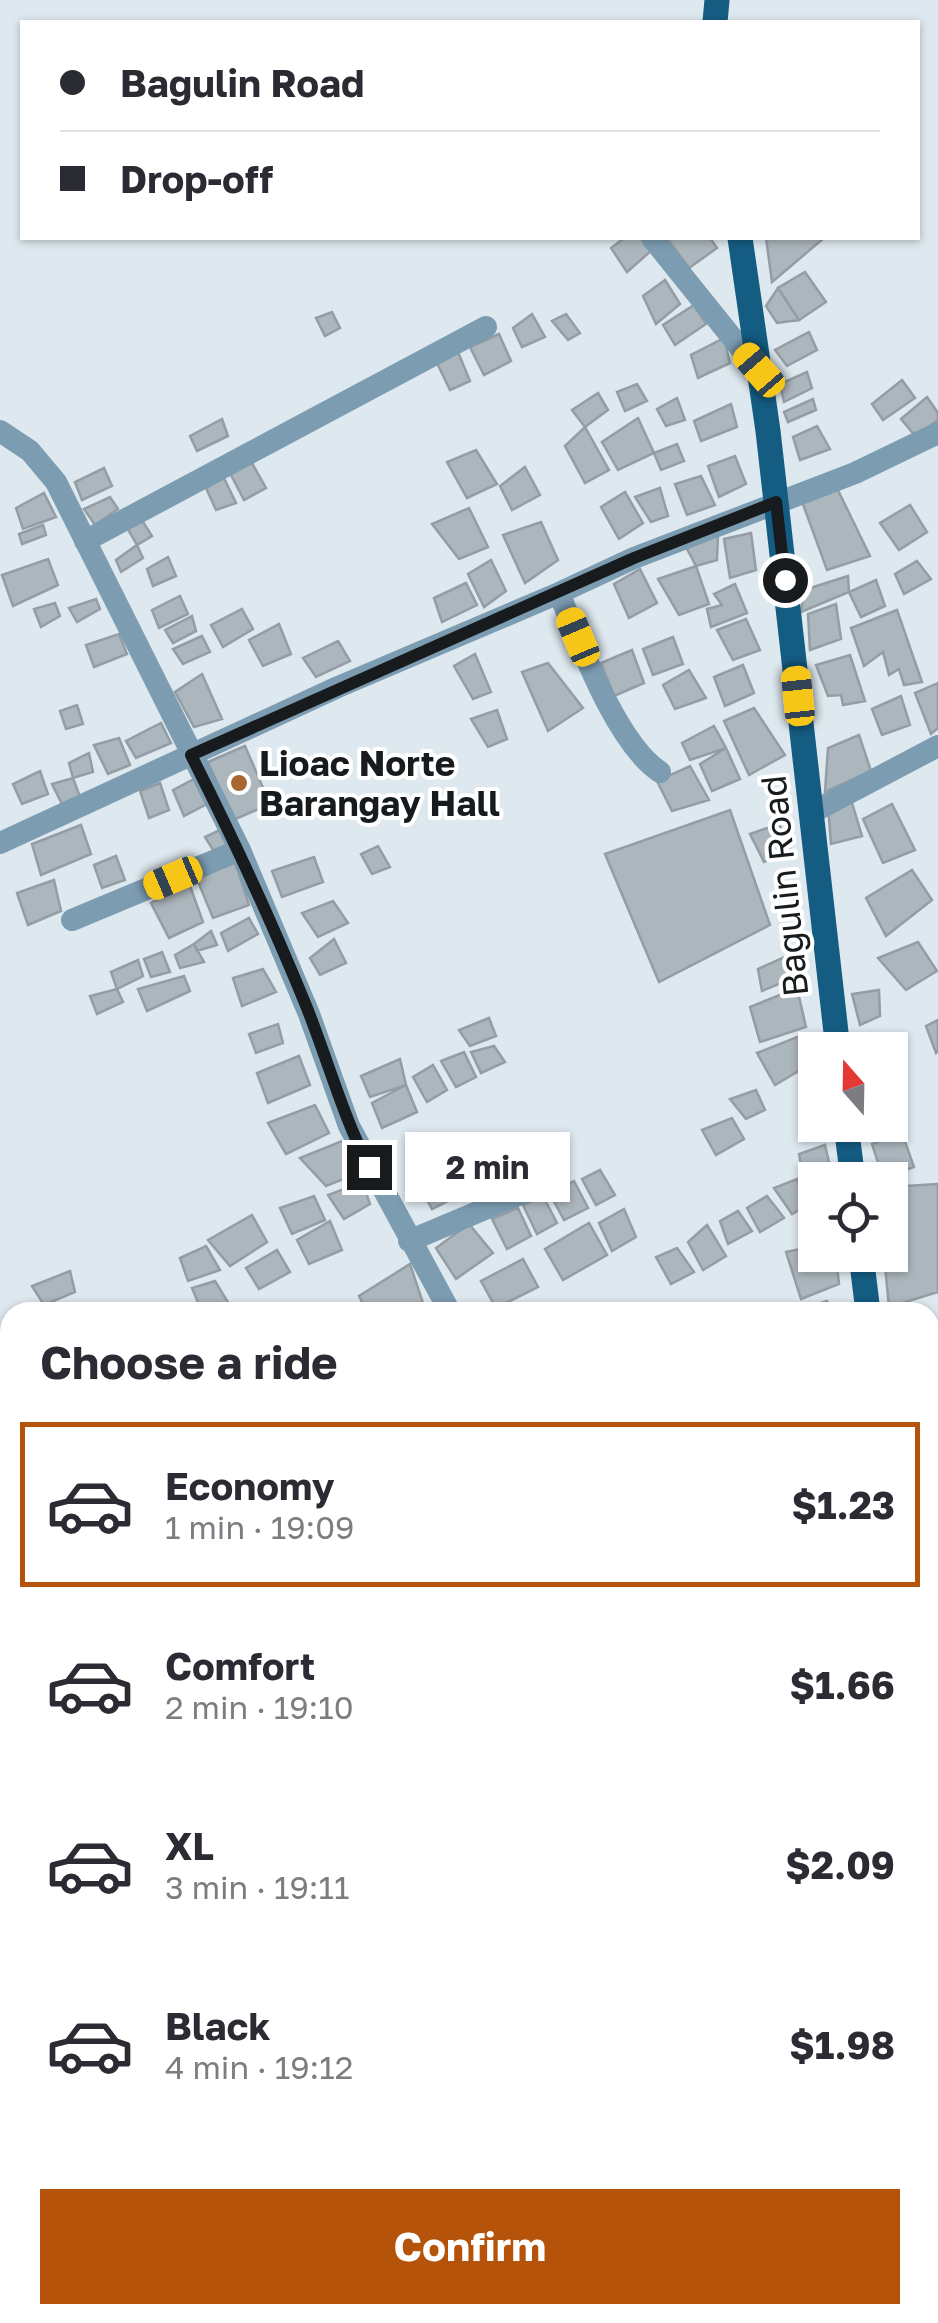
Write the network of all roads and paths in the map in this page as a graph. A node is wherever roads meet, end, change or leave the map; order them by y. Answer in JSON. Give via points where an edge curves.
{"nodes":[{"id":1,"x":654,"y":240,"type":"edge"},
{"id":2,"x":740,"y":240,"type":"edge"},
{"id":3,"x":486,"y":327,"type":"dead end"},
{"id":4,"x":759,"y":370,"type":"junction"},
{"id":5,"x":0,"y":431,"type":"edge"},
{"id":6,"x":938,"y":433,"type":"edge"},
{"id":7,"x":776,"y":502,"type":"junction"},
{"id":8,"x":85,"y":541,"type":"junction"},
{"id":9,"x":559,"y":593,"type":"junction"},
{"id":10,"x":938,"y":746,"type":"edge"},
{"id":11,"x":191,"y":755,"type":"junction"},
{"id":12,"x":660,"y":772,"type":"dead end"},
{"id":13,"x":812,"y":813,"type":"junction"},
{"id":14,"x":0,"y":843,"type":"edge"},
{"id":15,"x":240,"y":850,"type":"junction"},
{"id":16,"x":72,"y":920,"type":"dead end"},
{"id":17,"x":836,"y":1032,"type":"edge"},
{"id":18,"x":550,"y":1182,"type":"dead end"},
{"id":19,"x":409,"y":1241,"type":"junction"},
{"id":20,"x":863,"y":1272,"type":"edge"},
{"id":21,"x":444,"y":1302,"type":"edge"},
{"id":22,"x":867,"y":1302,"type":"edge"}],
"edges":[{"from":1,"to":4,"type":"street"},
{"from":2,"to":4,"type":"main road","name":"Bagulin Road"},
{"from":3,"to":8,"type":"street"},
{"from":4,"to":7,"type":"main road","name":"Bagulin Road"},
{"from":5,"to":8,"type":"street","via":[[56,482]]},
{"from":6,"to":7,"type":"street"},
{"from":7,"to":9,"type":"street"},
{"from":7,"to":13,"type":"main road","name":"Bagulin Road"},
{"from":8,"to":11,"type":"street"},
{"from":9,"to":11,"type":"street"},
{"from":9,"to":12,"type":"street","via":[[620,726],[634,750]]},
{"from":10,"to":13,"type":"street"},
{"from":11,"to":14,"type":"street"},
{"from":11,"to":15,"type":"street"},
{"from":13,"to":17,"type":"main road","name":"Bagulin Road"},
{"from":15,"to":16,"type":"street"},
{"from":15,"to":19,"type":"street","via":[[348,1126]]},
{"from":18,"to":19,"type":"street"},
{"from":19,"to":21,"type":"street"},
{"from":20,"to":22,"type":"main road"}]}
